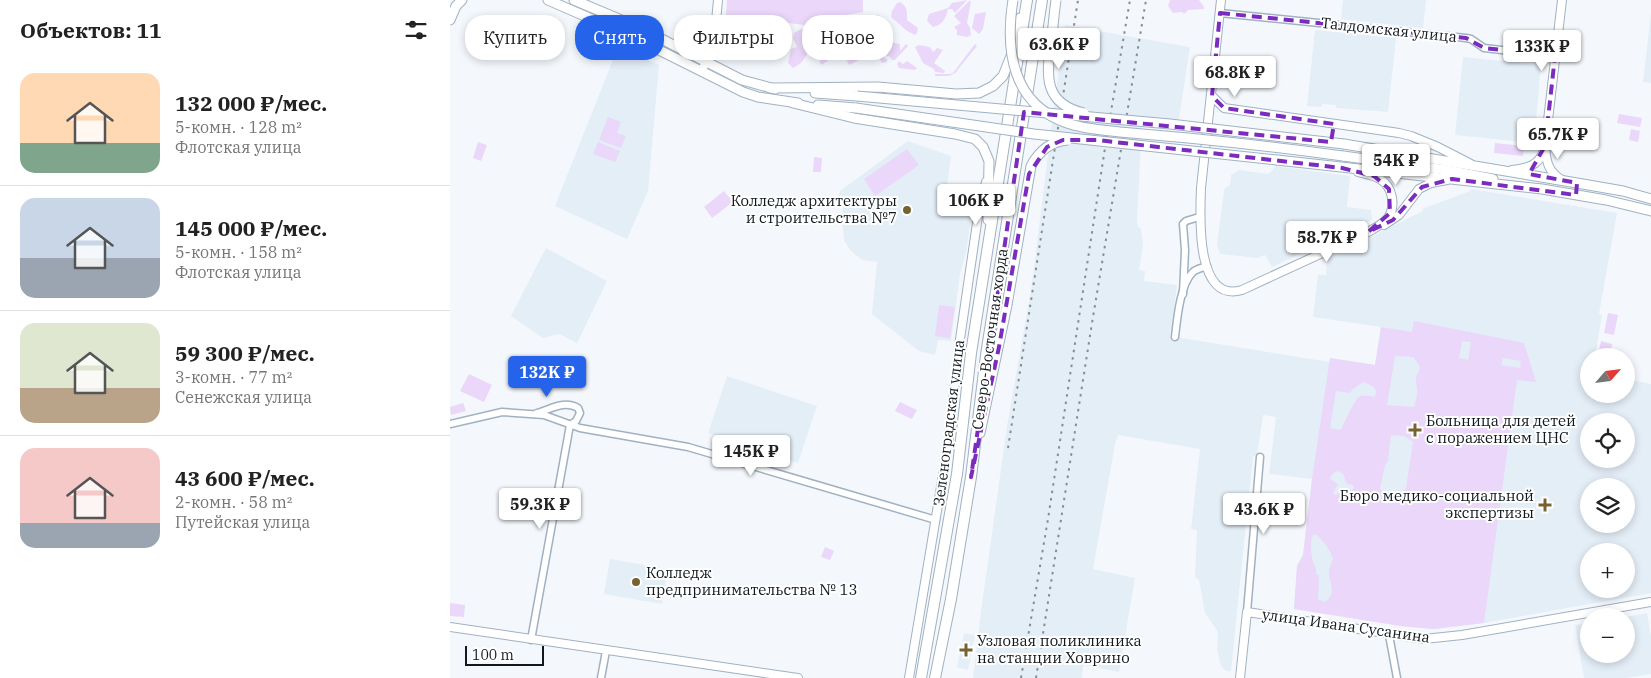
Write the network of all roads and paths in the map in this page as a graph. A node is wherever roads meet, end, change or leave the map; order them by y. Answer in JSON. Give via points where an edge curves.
{"nodes":[{"id":1,"x":548,"y":0,"type":"edge"},
{"id":2,"x":574,"y":0,"type":"edge"},
{"id":3,"x":718,"y":0,"type":"edge"},
{"id":4,"x":1013,"y":0,"type":"edge"},
{"id":5,"x":1025,"y":0,"type":"edge"},
{"id":6,"x":1042,"y":0,"type":"edge"},
{"id":7,"x":1056,"y":0,"type":"edge"},
{"id":8,"x":1221,"y":0,"type":"edge"},
{"id":9,"x":1562,"y":0,"type":"edge"},
{"id":10,"x":458,"y":2,"type":"edge"},
{"id":11,"x":1220,"y":13,"type":"junction"},
{"id":12,"x":450,"y":20,"type":"edge"},
{"id":13,"x":1555,"y":56,"type":"junction"},
{"id":14,"x":706,"y":61,"type":"junction"},
{"id":15,"x":702,"y":72,"type":"junction"},
{"id":16,"x":858,"y":92,"type":"junction"},
{"id":17,"x":1212,"y":96,"type":"junction"},
{"id":18,"x":793,"y":103,"type":"junction"},
{"id":19,"x":1106,"y":119,"type":"junction"},
{"id":20,"x":1097,"y":140,"type":"junction"},
{"id":21,"x":1545,"y":146,"type":"junction"},
{"id":22,"x":1473,"y":165,"type":"junction"},
{"id":23,"x":989,"y":167,"type":"junction"},
{"id":24,"x":1342,"y":168,"type":"junction"},
{"id":25,"x":1508,"y":171,"type":"junction"},
{"id":26,"x":1452,"y":179,"type":"junction"},
{"id":27,"x":1562,"y":180,"type":"junction"},
{"id":28,"x":1578,"y":183,"type":"junction"},
{"id":29,"x":1542,"y":189,"type":"junction"},
{"id":30,"x":1576,"y":195,"type":"junction"},
{"id":31,"x":1651,"y":199,"type":"edge"},
{"id":32,"x":1651,"y":211,"type":"edge"},
{"id":33,"x":1200,"y":217,"type":"junction"},
{"id":34,"x":1368,"y":232,"type":"junction"},
{"id":35,"x":1207,"y":266,"type":"junction"},
{"id":36,"x":983,"y":285,"type":"junction"},
{"id":37,"x":1183,"y":294,"type":"junction"},
{"id":38,"x":1175,"y":337,"type":"dead end"},
{"id":39,"x":533,"y":414,"type":"junction"},
{"id":40,"x":450,"y":424,"type":"edge"},
{"id":41,"x":570,"y":425,"type":"junction"},
{"id":42,"x":1260,"y":457,"type":"dead end"},
{"id":43,"x":971,"y":478,"type":"junction"},
{"id":44,"x":936,"y":520,"type":"junction"},
{"id":45,"x":1651,"y":602,"type":"edge"},
{"id":46,"x":1247,"y":612,"type":"junction"},
{"id":47,"x":450,"y":627,"type":"edge"},
{"id":48,"x":1389,"y":635,"type":"junction"},
{"id":49,"x":530,"y":640,"type":"junction"},
{"id":50,"x":606,"y":651,"type":"junction"},
{"id":51,"x":601,"y":678,"type":"edge"},
{"id":52,"x":798,"y":678,"type":"edge"},
{"id":53,"x":910,"y":678,"type":"edge"},
{"id":54,"x":921,"y":678,"type":"edge"},
{"id":55,"x":935,"y":678,"type":"edge"},
{"id":56,"x":1240,"y":678,"type":"edge"},
{"id":57,"x":1397,"y":678,"type":"edge"}],
"edges":[{"from":1,"to":15,"type":"main road"},
{"from":2,"to":14,"type":"main road"},
{"from":3,"to":14,"type":"street","via":[[715,37]]},
{"from":4,"to":29,"type":"main road","bridge":true,"via":[[1009,33],[1016,75],[1038,106],[1057,119],[1099,130],[1231,142],[1447,170]]},
{"from":5,"to":16,"type":"main road","via":[[1003,76],[984,91],[961,95],[888,88]]},
{"from":5,"to":36,"type":"main road","name":"Северо-Восточная хорда"},
{"from":6,"to":43,"type":"main road","name":"Северо-Восточная хорда","via":[[986,355]]},
{"from":7,"to":19,"type":"main road","bridge":true,"via":[[1048,62],[1051,88],[1066,107]]},
{"from":8,"to":11,"type":"street"},
{"from":9,"to":13,"type":"street"},
{"from":10,"to":12,"type":"main road"},
{"from":11,"to":13,"type":"street","name":"Талдомская улица","via":[[1466,38],[1484,48]]},
{"from":11,"to":17,"type":"street"},
{"from":13,"to":21,"type":"street"},
{"from":14,"to":15,"type":"street"},
{"from":14,"to":16,"type":"main road","via":[[751,83],[770,88]]},
{"from":15,"to":18,"type":"main road","via":[[758,97]]},
{"from":16,"to":19,"type":"main road","bridge":true},
{"from":17,"to":22,"type":"street","via":[[1224,108],[1399,132]]},
{"from":17,"to":33,"type":"street"},
{"from":18,"to":20,"type":"main road","bridge":true,"via":[[856,108]]},
{"from":18,"to":23,"type":"main road","via":[[854,118],[970,137],[980,143],[988,156]]},
{"from":19,"to":22,"type":"main road","bridge":true,"via":[[1344,144]]},
{"from":20,"to":24,"type":"main road","bridge":true},
{"from":20,"to":43,"type":"main road","bridge":true,"via":[[1063,140],[1051,144],[1042,150],[1031,166],[1001,339]]},
{"from":21,"to":25,"type":"street","via":[[1535,164]]},
{"from":21,"to":27,"type":"street","via":[[1549,169]]},
{"from":22,"to":25,"type":"main road"},
{"from":23,"to":36,"type":"main road"},
{"from":23,"to":44,"type":"street","name":"Зеленоградская улица","via":[[978,216]]},
{"from":24,"to":26,"type":"main road"},
{"from":24,"to":34,"type":"street","via":[[1381,179],[1389,189],[1392,200],[1390,213],[1383,223]]},
{"from":25,"to":27,"type":"main road"},
{"from":26,"to":29,"type":"main road"},
{"from":26,"to":34,"type":"street","via":[[1422,187],[1393,220]]},
{"from":27,"to":28,"type":"main road"},
{"from":28,"to":30,"type":"street"},
{"from":28,"to":31,"type":"main road"},
{"from":29,"to":30,"type":"main road"},
{"from":30,"to":32,"type":"main road"},
{"from":33,"to":35,"type":"street"},
{"from":33,"to":37,"type":"street","via":[[1183,224]]},
{"from":34,"to":35,"type":"street","via":[[1235,292],[1225,291],[1216,285]]},
{"from":35,"to":37,"type":"street","via":[[1191,273]]},
{"from":36,"to":54,"type":"main road","name":"Северо-Восточная хорда","via":[[971,353],[957,474]]},
{"from":37,"to":38,"type":"street"},
{"from":39,"to":40,"type":"street","via":[[502,412]]},
{"from":39,"to":41,"type":"street","via":[[552,417]]},
{"from":39,"to":41,"type":"street","via":[[571,405],[580,413]]},
{"from":41,"to":44,"type":"street","via":[[688,447]]},
{"from":41,"to":49,"type":"street"},
{"from":42,"to":46,"type":"street"},
{"from":43,"to":55,"type":"main road","name":"Северо-Восточная хорда"},
{"from":44,"to":53,"type":"street","name":"Зеленоградская улица"},
{"from":45,"to":48,"type":"street","name":"улица Ивана Сусанина","via":[[1456,636],[1424,639]]},
{"from":46,"to":48,"type":"street","name":"улица Ивана Сусанина"},
{"from":46,"to":56,"type":"street"},
{"from":47,"to":49,"type":"street"},
{"from":48,"to":57,"type":"street"},
{"from":49,"to":50,"type":"street"},
{"from":50,"to":51,"type":"street"},
{"from":50,"to":52,"type":"street"}]}
